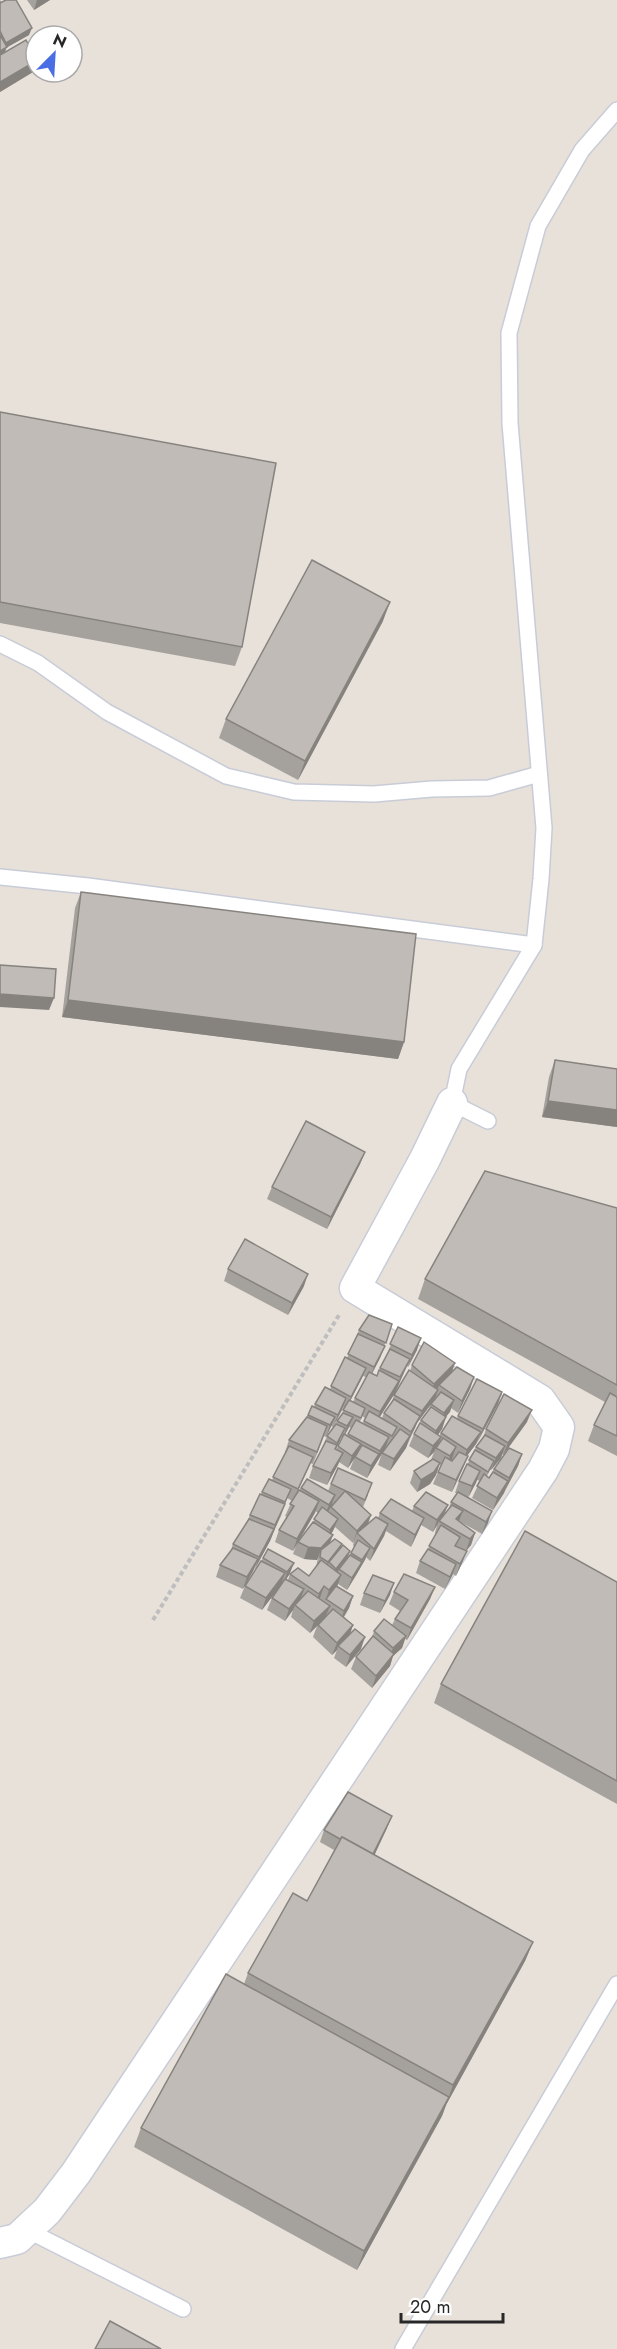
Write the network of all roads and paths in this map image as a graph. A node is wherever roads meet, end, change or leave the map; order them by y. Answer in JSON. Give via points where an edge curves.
{"nodes":[{"id":1,"x":617,"y":110,"type":"edge"},
{"id":2,"x":0,"y":644,"type":"edge"},
{"id":3,"x":538,"y":774,"type":"junction"},
{"id":4,"x":0,"y":877,"type":"edge"},
{"id":5,"x":534,"y":945,"type":"junction"},
{"id":6,"x":452,"y":1103,"type":"junction"},
{"id":7,"x":488,"y":1121,"type":"dead end"},
{"id":8,"x":355,"y":1288,"type":"junction"},
{"id":9,"x":153,"y":1620,"type":"dead end"},
{"id":10,"x":617,"y":1984,"type":"edge"},
{"id":11,"x":27,"y":2230,"type":"junction"},
{"id":12,"x":0,"y":2243,"type":"edge"},
{"id":13,"x":183,"y":2309,"type":"dead end"},
{"id":14,"x":403,"y":2349,"type":"edge"}],
"edges":[{"from":1,"to":3,"type":"lane","via":[[582,150],[537,226],[509,333],[510,423]]},
{"from":2,"to":3,"type":"lane","via":[[38,663],[106,712],[226,776],[294,792],[374,794],[489,788]]},
{"from":3,"to":5,"type":"lane","via":[[544,828]]},
{"from":4,"to":5,"type":"lane"},
{"from":5,"to":6,"type":"lane","via":[[459,1069]]},
{"from":6,"to":7,"type":"lane"},
{"from":6,"to":8,"type":"street"},
{"from":8,"to":9,"type":"path"},
{"from":8,"to":11,"type":"street","via":[[540,1400],[559,1427],[554,1449],[76,2173]]},
{"from":10,"to":14,"type":"lane"},
{"from":11,"to":12,"type":"street","via":[[17,2239]]},
{"from":11,"to":13,"type":"lane"}]}
